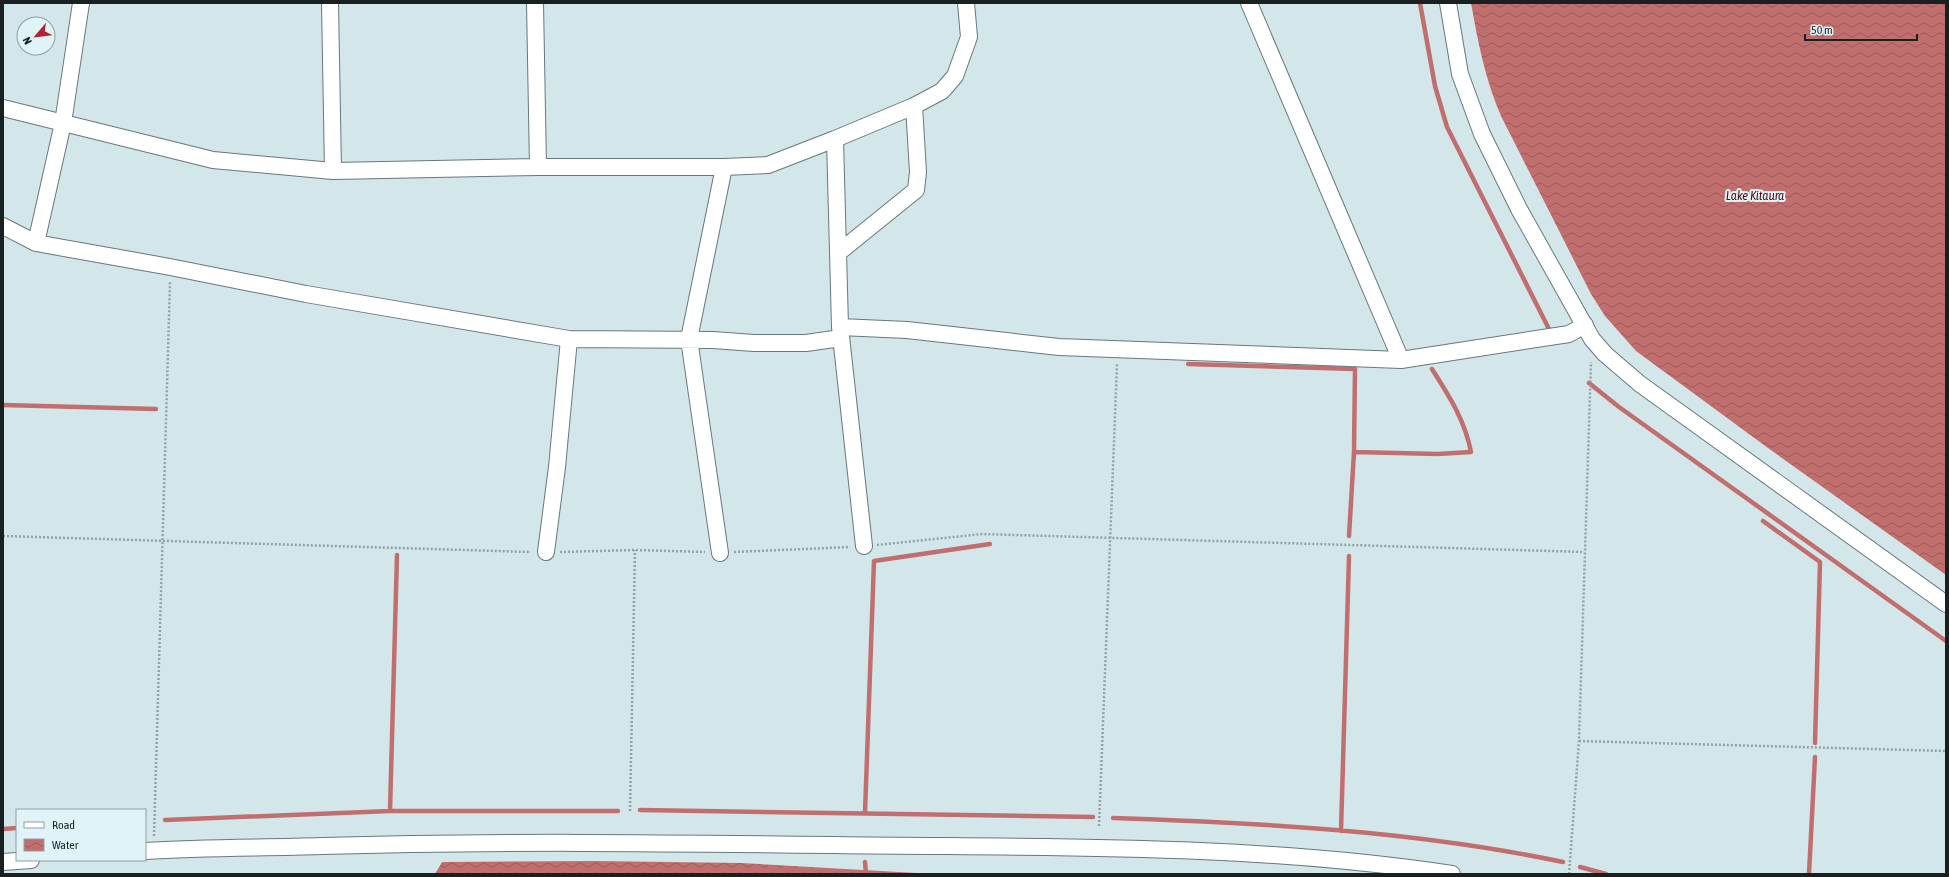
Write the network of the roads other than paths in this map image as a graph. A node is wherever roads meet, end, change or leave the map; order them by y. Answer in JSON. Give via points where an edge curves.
{"nodes":[{"id":1,"x":81,"y":3,"type":"edge"},
{"id":2,"x":330,"y":3,"type":"edge"},
{"id":3,"x":535,"y":3,"type":"edge"},
{"id":4,"x":966,"y":3,"type":"edge"},
{"id":5,"x":1248,"y":3,"type":"edge"},
{"id":6,"x":1448,"y":3,"type":"edge"},
{"id":7,"x":914,"y":106,"type":"junction"},
{"id":8,"x":3,"y":108,"type":"edge"},
{"id":9,"x":63,"y":123,"type":"junction"},
{"id":10,"x":835,"y":140,"type":"junction"},
{"id":11,"x":538,"y":167,"type":"junction"},
{"id":12,"x":724,"y":167,"type":"junction"},
{"id":13,"x":333,"y":171,"type":"junction"},
{"id":14,"x":3,"y":226,"type":"edge"},
{"id":15,"x":36,"y":243,"type":"junction"},
{"id":16,"x":838,"y":253,"type":"junction"},
{"id":17,"x":1588,"y":332,"type":"junction"},
{"id":18,"x":840,"y":333,"type":"junction"},
{"id":19,"x":569,"y":339,"type":"junction"},
{"id":20,"x":689,"y":339,"type":"junction"},
{"id":21,"x":1400,"y":360,"type":"junction"},
{"id":22,"x":864,"y":546,"type":"road end"},
{"id":23,"x":546,"y":552,"type":"road end"},
{"id":24,"x":720,"y":553,"type":"road end"},
{"id":25,"x":1946,"y":604,"type":"edge"},
{"id":26,"x":149,"y":851,"type":"edge"},
{"id":27,"x":17,"y":861,"type":"edge"},
{"id":28,"x":3,"y":862,"type":"edge"},
{"id":29,"x":1452,"y":874,"type":"edge"}],
"edges":[{"from":1,"to":9,"type":"street"},
{"from":2,"to":13,"type":"street"},
{"from":3,"to":11,"type":"street"},
{"from":4,"to":7,"type":"street","via":[[969,37],[955,76],[942,91]]},
{"from":5,"to":21,"type":"street"},
{"from":6,"to":17,"type":"street","via":[[1460,74],[1482,134],[1519,209]]},
{"from":7,"to":10,"type":"street"},
{"from":7,"to":16,"type":"street","via":[[918,172],[916,190]]},
{"from":8,"to":9,"type":"street"},
{"from":9,"to":13,"type":"street","via":[[214,160]]},
{"from":9,"to":15,"type":"street"},
{"from":10,"to":12,"type":"street","via":[[768,165]]},
{"from":10,"to":16,"type":"street"},
{"from":11,"to":12,"type":"street"},
{"from":11,"to":13,"type":"street"},
{"from":12,"to":20,"type":"street"},
{"from":14,"to":15,"type":"street"},
{"from":15,"to":19,"type":"street","via":[[306,294]]},
{"from":16,"to":18,"type":"street"},
{"from":17,"to":21,"type":"street"},
{"from":17,"to":25,"type":"street","via":[[1605,354],[1640,384]]},
{"from":18,"to":20,"type":"street","via":[[806,343]]},
{"from":18,"to":21,"type":"street","via":[[907,330],[1059,347]]},
{"from":18,"to":22,"type":"street"},
{"from":19,"to":20,"type":"street"},
{"from":19,"to":23,"type":"street"},
{"from":20,"to":24,"type":"street"},
{"from":26,"to":29,"type":"street","via":[[431,843],[606,842],[1092,847],[1213,851],[1383,864]]},
{"from":27,"to":28,"type":"street"}]}
